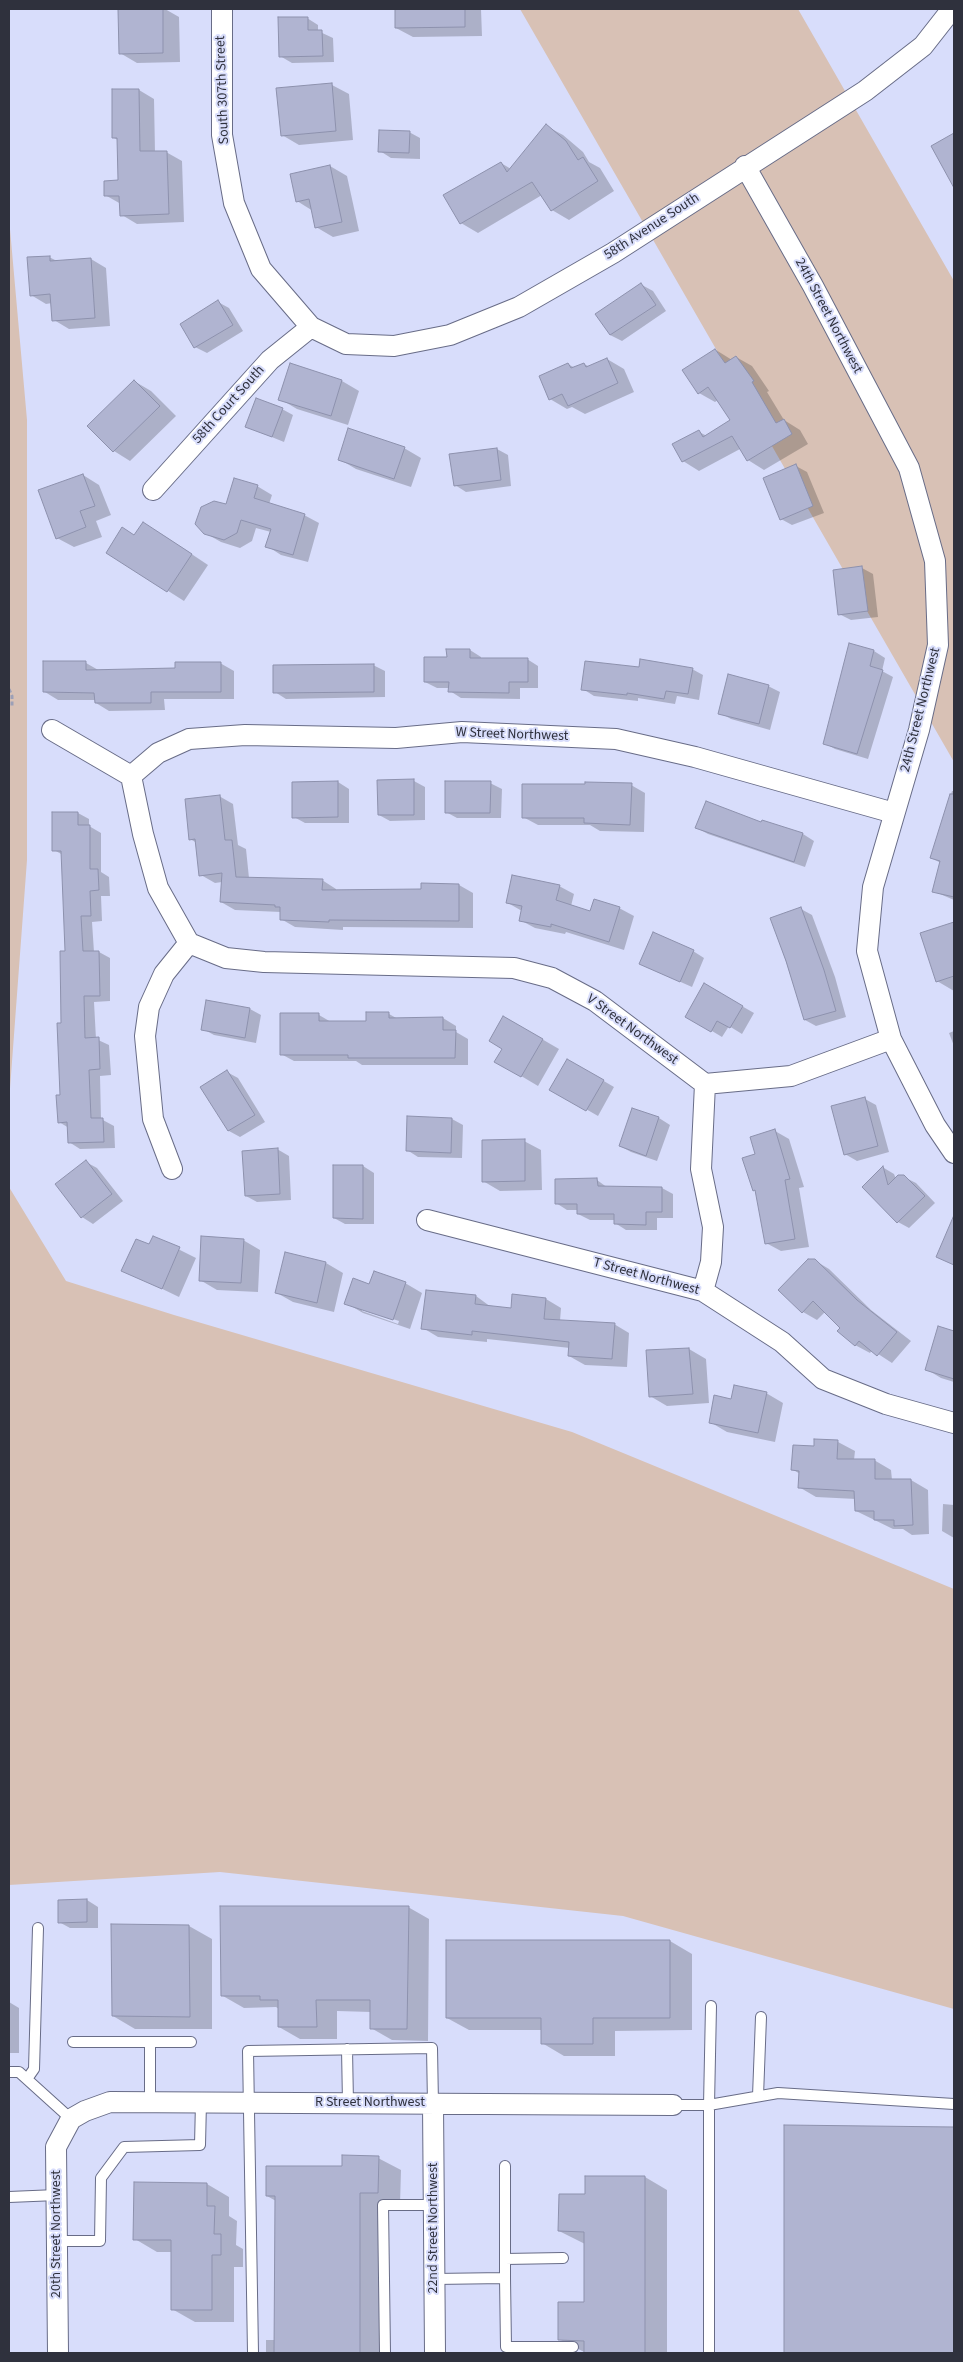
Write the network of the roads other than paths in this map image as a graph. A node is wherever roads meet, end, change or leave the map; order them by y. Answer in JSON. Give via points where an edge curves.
{"nodes":[{"id":1,"x":222,"y":9,"type":"edge"},
{"id":2,"x":952,"y":9,"type":"edge"},
{"id":3,"x":745,"y":166,"type":"junction"},
{"id":4,"x":311,"y":327,"type":"junction"},
{"id":5,"x":153,"y":490,"type":"dead end"},
{"id":6,"x":52,"y":730,"type":"dead end"},
{"id":7,"x":131,"y":776,"type":"junction"},
{"id":8,"x":894,"y":813,"type":"junction"},
{"id":9,"x":189,"y":943,"type":"junction"},
{"id":10,"x":891,"y":1039,"type":"junction"},
{"id":11,"x":705,"y":1084,"type":"junction"},
{"id":12,"x":954,"y":1154,"type":"edge"},
{"id":13,"x":172,"y":1169,"type":"dead end"},
{"id":14,"x":427,"y":1220,"type":"dead end"},
{"id":15,"x":703,"y":1291,"type":"junction"},
{"id":16,"x":954,"y":1423,"type":"edge"},
{"id":17,"x":38,"y":1928,"type":"dead end"},
{"id":18,"x":711,"y":2006,"type":"dead end"},
{"id":19,"x":761,"y":2017,"type":"dead end"},
{"id":20,"x":73,"y":2042,"type":"dead end"},
{"id":21,"x":150,"y":2042,"type":"junction"},
{"id":22,"x":191,"y":2042,"type":"dead end"},
{"id":23,"x":347,"y":2049,"type":"junction"},
{"id":24,"x":9,"y":2072,"type":"edge"},
{"id":25,"x":26,"y":2079,"type":"junction"},
{"id":26,"x":758,"y":2096,"type":"junction"},
{"id":27,"x":150,"y":2102,"type":"junction"},
{"id":28,"x":201,"y":2102,"type":"junction"},
{"id":29,"x":249,"y":2103,"type":"junction"},
{"id":30,"x":348,"y":2103,"type":"junction"},
{"id":31,"x":433,"y":2104,"type":"junction"},
{"id":32,"x":954,"y":2104,"type":"edge"},
{"id":33,"x":673,"y":2105,"type":"joint"},
{"id":34,"x":708,"y":2105,"type":"junction"},
{"id":35,"x":71,"y":2119,"type":"junction"},
{"id":36,"x":505,"y":2166,"type":"dead end"},
{"id":37,"x":57,"y":2195,"type":"junction"},
{"id":38,"x":9,"y":2196,"type":"edge"},
{"id":39,"x":433,"y":2205,"type":"junction"},
{"id":40,"x":57,"y":2241,"type":"junction"},
{"id":41,"x":563,"y":2258,"type":"dead end"},
{"id":42,"x":505,"y":2259,"type":"junction"},
{"id":43,"x":505,"y":2278,"type":"junction"},
{"id":44,"x":434,"y":2279,"type":"junction"},
{"id":45,"x":574,"y":2347,"type":"dead end"},
{"id":46,"x":58,"y":2353,"type":"edge"},
{"id":47,"x":253,"y":2353,"type":"edge"},
{"id":48,"x":385,"y":2353,"type":"edge"},
{"id":49,"x":435,"y":2353,"type":"edge"},
{"id":50,"x":709,"y":2353,"type":"edge"}],
"edges":[{"from":1,"to":4,"type":"street","name":"South 307th Street","via":[[222,135],[234,203],[261,269]]},
{"from":2,"to":3,"type":"street","name":"58th Avenue South","via":[[923,46],[865,91]]},
{"from":3,"to":4,"type":"street","name":"58th Avenue South","via":[[613,253],[519,308],[450,334],[394,346],[346,344]]},
{"from":3,"to":8,"type":"street","name":"24th Street Northwest","via":[[909,468],[934,561],[938,645],[919,730]]},
{"from":4,"to":5,"type":"street","name":"58th Court South","via":[[270,360]]},
{"from":6,"to":7,"type":"street"},
{"from":7,"to":8,"type":"street","name":"W Street Northwest","via":[[158,753],[189,739],[245,736],[396,738],[462,732],[616,739],[695,757]]},
{"from":7,"to":9,"type":"street","via":[[158,888]]},
{"from":8,"to":10,"type":"street","name":"24th Street Northwest","via":[[873,887],[867,950]]},
{"from":9,"to":11,"type":"street","name":"V Street Northwest","via":[[226,958],[255,961],[514,968],[552,978],[595,1001]]},
{"from":9,"to":13,"type":"street","via":[[164,974],[149,1007],[145,1036],[153,1119]]},
{"from":10,"to":11,"type":"street","via":[[792,1076]]},
{"from":10,"to":12,"type":"street","name":"24th Street Northwest","via":[[934,1125]]},
{"from":11,"to":15,"type":"street","via":[[701,1169],[712,1227],[710,1262]]},
{"from":14,"to":15,"type":"street","name":"T Street Northwest"},
{"from":15,"to":16,"type":"street","name":"T Street Northwest","via":[[782,1342],[823,1378],[886,1404]]},
{"from":17,"to":25,"type":"lane","via":[[34,2069]]},
{"from":18,"to":34,"type":"lane"},
{"from":19,"to":26,"type":"lane"},
{"from":20,"to":21,"type":"lane"},
{"from":21,"to":22,"type":"lane"},
{"from":21,"to":27,"type":"lane"},
{"from":23,"to":29,"type":"lane","via":[[248,2051]]},
{"from":23,"to":30,"type":"lane"},
{"from":23,"to":31,"type":"lane","via":[[432,2048]]},
{"from":24,"to":25,"type":"lane","via":[[19,2072]]},
{"from":25,"to":35,"type":"lane"},
{"from":26,"to":32,"type":"lane","via":[[778,2093]]},
{"from":26,"to":34,"type":"lane"},
{"from":27,"to":28,"type":"street","name":"R Street Northwest"},
{"from":27,"to":35,"type":"street","name":"R Street Northwest","via":[[110,2102],[85,2110]]},
{"from":28,"to":29,"type":"street","name":"R Street Northwest"},
{"from":28,"to":40,"type":"lane","via":[[200,2145],[124,2147],[101,2178],[100,2241]]},
{"from":29,"to":30,"type":"street","name":"R Street Northwest"},
{"from":29,"to":47,"type":"lane"},
{"from":30,"to":31,"type":"street","name":"R Street Northwest"},
{"from":31,"to":33,"type":"street","name":"R Street Northwest"},
{"from":31,"to":39,"type":"street","name":"22nd Street Northwest"},
{"from":33,"to":34,"type":"lane"},
{"from":34,"to":50,"type":"lane"},
{"from":35,"to":37,"type":"street","name":"20th Street Northwest","via":[[56,2147]]},
{"from":36,"to":42,"type":"lane"},
{"from":37,"to":38,"type":"lane"},
{"from":37,"to":40,"type":"street","name":"20th Street Northwest"},
{"from":39,"to":44,"type":"street","name":"22nd Street Northwest"},
{"from":39,"to":48,"type":"lane","via":[[383,2205]]},
{"from":40,"to":46,"type":"street","name":"20th Street Northwest"},
{"from":41,"to":42,"type":"lane"},
{"from":42,"to":43,"type":"lane"},
{"from":43,"to":44,"type":"lane"},
{"from":43,"to":45,"type":"lane","via":[[506,2347]]},
{"from":44,"to":49,"type":"street","name":"22nd Street Northwest"}]}
